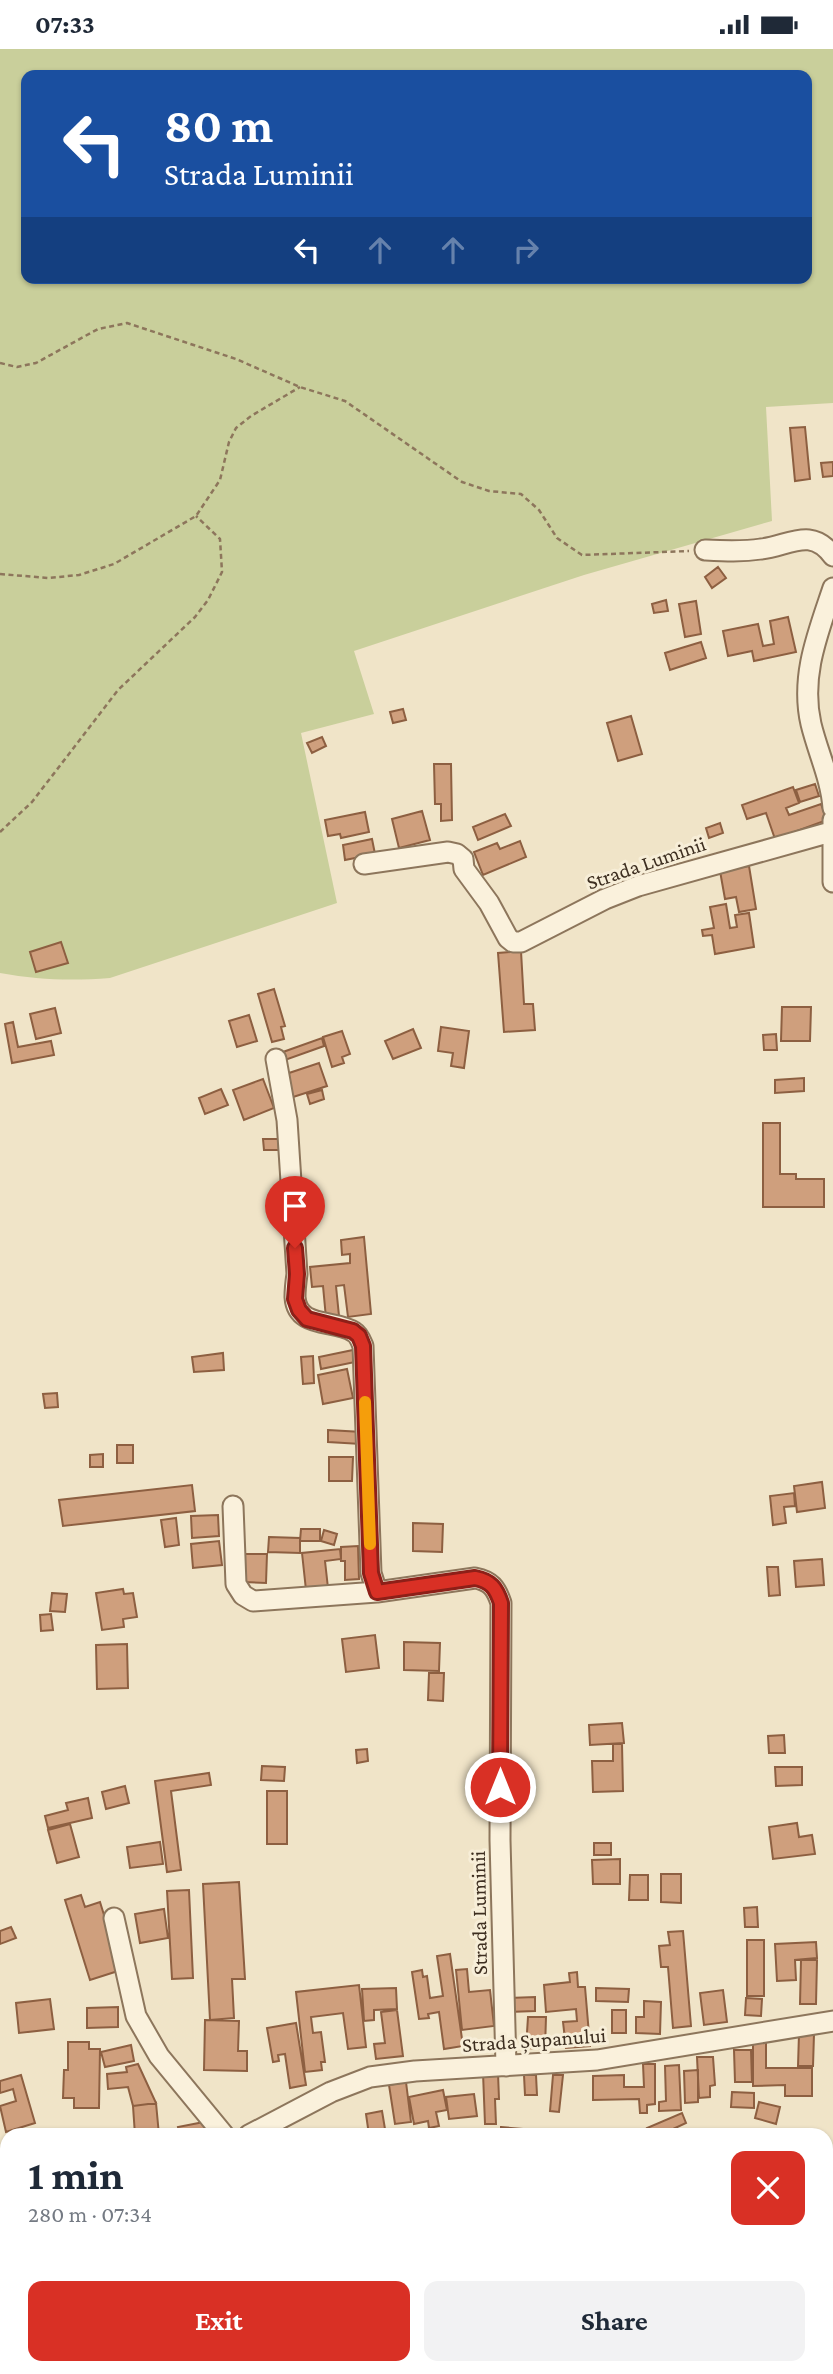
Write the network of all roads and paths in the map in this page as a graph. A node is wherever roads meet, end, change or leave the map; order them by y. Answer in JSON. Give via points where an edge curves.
{"nodes":[{"id":1,"x":0,"y":363,"type":"edge"},
{"id":2,"x":300,"y":387,"type":"junction"},
{"id":3,"x":196,"y":516,"type":"junction"},
{"id":4,"x":705,"y":550,"type":"joint"},
{"id":5,"x":833,"y":557,"type":"edge"},
{"id":6,"x":0,"y":574,"type":"edge"},
{"id":7,"x":833,"y":588,"type":"edge"},
{"id":8,"x":833,"y":808,"type":"edge"},
{"id":9,"x":832,"y":824,"type":"edge"},
{"id":10,"x":0,"y":832,"type":"edge"},
{"id":11,"x":364,"y":864,"type":"dead end"},
{"id":12,"x":833,"y":882,"type":"edge"},
{"id":13,"x":276,"y":1059,"type":"dead end"},
{"id":14,"x":233,"y":1506,"type":"dead end"},
{"id":15,"x":377,"y":1592,"type":"junction"},
{"id":16,"x":114,"y":1918,"type":"dead end"},
{"id":17,"x":833,"y":2021,"type":"edge"},
{"id":18,"x":506,"y":2066,"type":"junction"},
{"id":19,"x":218,"y":2128,"type":"edge"},
{"id":20,"x":262,"y":2128,"type":"edge"}],
"edges":[{"from":1,"to":2,"type":"path","via":[[17,367],[36,363],[98,328],[127,323],[236,359]]},
{"from":2,"to":3,"type":"path","via":[[236,428],[220,479]]},
{"from":2,"to":4,"type":"path","via":[[345,401],[462,482],[489,491],[522,494],[558,538],[582,555]]},
{"from":3,"to":6,"type":"path","via":[[114,564],[79,575]]},
{"from":3,"to":10,"type":"path","via":[[219,539],[222,572],[208,600],[118,690],[32,802]]},
{"from":4,"to":5,"type":"street","via":[[740,552],[804,539],[827,548]]},
{"from":7,"to":8,"type":"street","via":[[814,642],[808,709]]},
{"from":9,"to":11,"type":"street","name":"Strada Luminii","via":[[638,886],[521,942],[508,938],[457,854]]},
{"from":9,"to":12,"type":"street","name":"Strada Luminii"},
{"from":13,"to":15,"type":"street","via":[[287,1120],[295,1299],[307,1319],[353,1331],[363,1346],[371,1573]]},
{"from":14,"to":15,"type":"street","name":"Strada Luminii","via":[[236,1584],[253,1601]]},
{"from":15,"to":18,"type":"street","name":"Strada Luminii","via":[[475,1578],[487,1580],[501,1603],[500,1840]]},
{"from":16,"to":19,"type":"street","via":[[136,2016],[159,2056]]},
{"from":17,"to":18,"type":"street","name":"Strada Șupanului","via":[[618,2057]]},
{"from":18,"to":20,"type":"street","name":"Strada Șupanului","via":[[370,2077]]}]}
